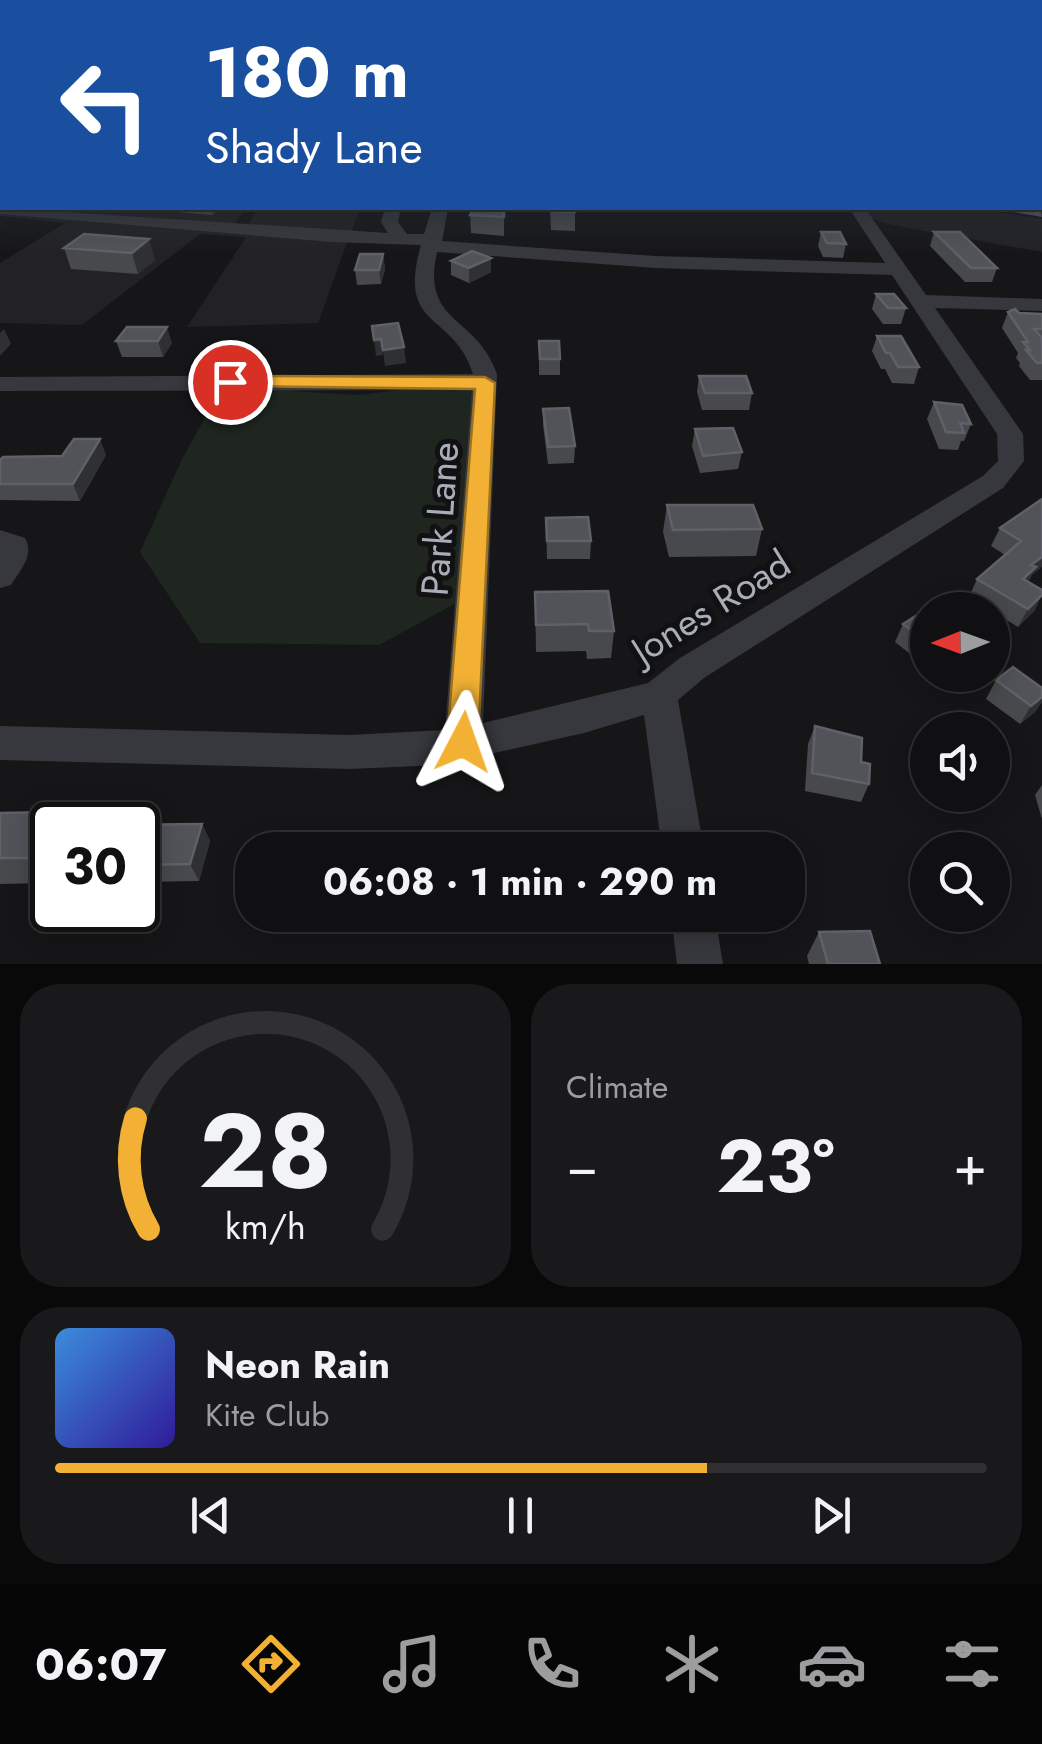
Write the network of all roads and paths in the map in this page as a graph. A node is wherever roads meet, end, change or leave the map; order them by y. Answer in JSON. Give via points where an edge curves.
{"nodes":[{"id":1,"x":66,"y":210,"type":"edge"},
{"id":2,"x":227,"y":210,"type":"edge"},
{"id":3,"x":393,"y":210,"type":"edge"},
{"id":4,"x":440,"y":210,"type":"edge"},
{"id":5,"x":857,"y":210,"type":"edge"},
{"id":6,"x":99,"y":211,"type":"edge"},
{"id":7,"x":238,"y":229,"type":"junction"},
{"id":8,"x":402,"y":240,"type":"junction"},
{"id":9,"x":433,"y":243,"type":"junction"},
{"id":10,"x":897,"y":269,"type":"junction"},
{"id":11,"x":920,"y":300,"type":"junction"},
{"id":12,"x":1042,"y":306,"type":"edge"},
{"id":13,"x":485,"y":383,"type":"junction"},
{"id":14,"x":0,"y":384,"type":"edge"},
{"id":15,"x":7,"y":542,"type":"edge"},
{"id":16,"x":0,"y":577,"type":"edge"},
{"id":17,"x":659,"y":694,"type":"junction"},
{"id":18,"x":463,"y":742,"type":"junction"},
{"id":19,"x":0,"y":743,"type":"edge"},
{"id":20,"x":680,"y":832,"type":"edge"},
{"id":21,"x":695,"y":932,"type":"edge"},
{"id":22,"x":700,"y":964,"type":"edge"}],
"edges":[{"from":1,"to":6,"type":"street"},
{"from":2,"to":6,"type":"street","via":[[210,216]]},
{"from":2,"to":7,"type":"street","via":[[250,212]]},
{"from":3,"to":8,"type":"street","via":[[390,222]]},
{"from":4,"to":9,"type":"street","name":"Park Lane"},
{"from":5,"to":10,"type":"street","name":"Jones Road"},
{"from":6,"to":7,"type":"street"},
{"from":7,"to":8,"type":"street"},
{"from":8,"to":9,"type":"street"},
{"from":9,"to":10,"type":"street","via":[[656,262]]},
{"from":9,"to":13,"type":"street","name":"Park Lane","via":[[425,298],[474,344]]},
{"from":10,"to":11,"type":"street","name":"Jones Road"},
{"from":11,"to":12,"type":"street"},
{"from":11,"to":17,"type":"street","name":"Jones Road","via":[[1010,434],[1014,450],[1005,473]]},
{"from":13,"to":14,"type":"street"},
{"from":13,"to":18,"type":"street","name":"Park Lane"},
{"from":15,"to":16,"type":"street","via":[[13,557]]},
{"from":17,"to":18,"type":"street","name":"Jones Road"},
{"from":17,"to":20,"type":"street"},
{"from":18,"to":19,"type":"street","name":"Jones Road","via":[[349,752]]},
{"from":21,"to":22,"type":"street"}]}
